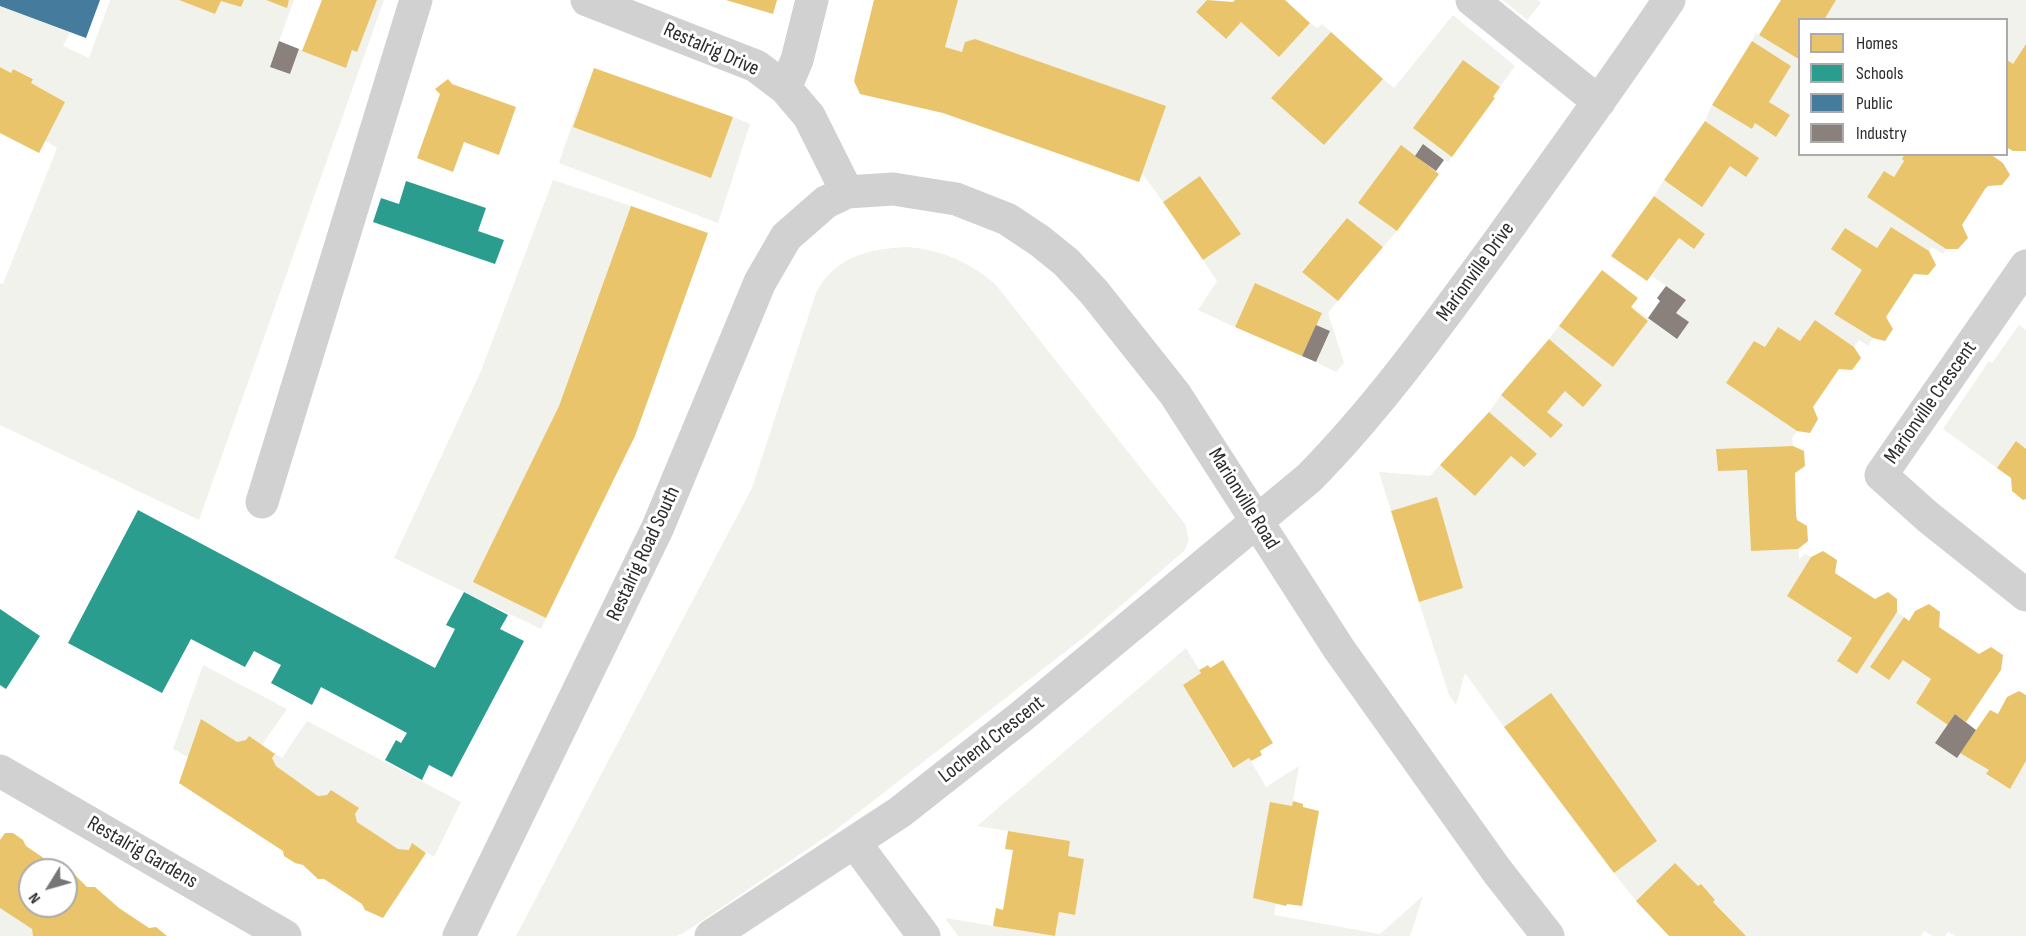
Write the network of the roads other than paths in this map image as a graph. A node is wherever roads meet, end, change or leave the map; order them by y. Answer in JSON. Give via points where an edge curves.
{"nodes":[{"id":1,"x":416,"y":0,"type":"edge"},
{"id":2,"x":587,"y":0,"type":"edge"},
{"id":3,"x":812,"y":0,"type":"edge"},
{"id":4,"x":1472,"y":0,"type":"edge"},
{"id":5,"x":1669,"y":0,"type":"edge"},
{"id":6,"x":784,"y":88,"type":"junction"},
{"id":7,"x":1599,"y":102,"type":"junction"},
{"id":8,"x":847,"y":192,"type":"junction"},
{"id":9,"x":2026,"y":266,"type":"edge"},
{"id":10,"x":262,"y":502,"type":"dead end"},
{"id":11,"x":1258,"y":524,"type":"junction"},
{"id":12,"x":2026,"y":595,"type":"edge"},
{"id":13,"x":0,"y":771,"type":"edge"},
{"id":14,"x":855,"y":843,"type":"junction"},
{"id":15,"x":285,"y":936,"type":"edge"},
{"id":16,"x":459,"y":936,"type":"edge"},
{"id":17,"x":711,"y":936,"type":"edge"},
{"id":18,"x":924,"y":936,"type":"edge"},
{"id":19,"x":1548,"y":936,"type":"edge"}],
"edges":[{"from":1,"to":10,"type":"street"},
{"from":2,"to":6,"type":"street","name":"Restalrig Drive","via":[[756,66]]},
{"from":3,"to":6,"type":"street","via":[[797,60]]},
{"from":4,"to":7,"type":"street"},
{"from":5,"to":7,"type":"street","name":"Marionville Drive"},
{"from":6,"to":8,"type":"street","name":"Restalrig Drive","via":[[809,116]]},
{"from":7,"to":11,"type":"street","name":"Marionville Drive","via":[[1410,363],[1336,451]]},
{"from":8,"to":11,"type":"street","name":"Marionville Road","via":[[893,189],[956,199],[1007,219],[1066,262],[1174,394]]},
{"from":8,"to":16,"type":"street","name":"Restalrig Road South","via":[[826,202],[786,237],[760,282],[658,527]]},
{"from":9,"to":12,"type":"street","name":"Marionville Crescent","via":[[1881,475]]},
{"from":11,"to":14,"type":"street","name":"Lochend Crescent","via":[[1022,716]]},
{"from":11,"to":19,"type":"street","name":"Marionville Road","via":[[1339,649]]},
{"from":13,"to":15,"type":"street","name":"Restalrig Gardens"},
{"from":14,"to":17,"type":"street","name":"Lochend Crescent"},
{"from":14,"to":18,"type":"street"}]}
